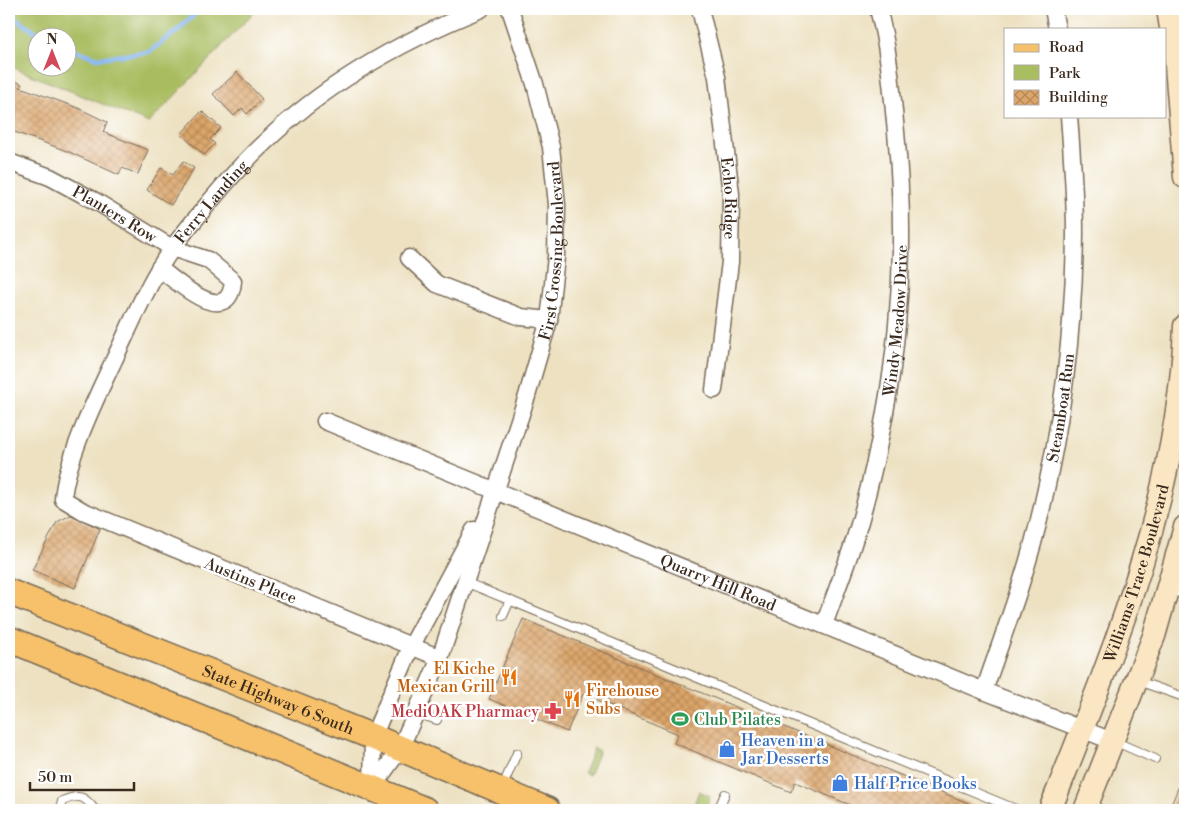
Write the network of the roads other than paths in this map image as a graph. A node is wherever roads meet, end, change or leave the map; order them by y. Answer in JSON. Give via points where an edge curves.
{"nodes":[{"id":1,"x":482,"y":9,"type":"edge"},
{"id":2,"x":510,"y":9,"type":"edge"},
{"id":3,"x":700,"y":9,"type":"edge"},
{"id":4,"x":878,"y":9,"type":"edge"},
{"id":5,"x":1053,"y":9,"type":"edge"},
{"id":6,"x":1168,"y":9,"type":"edge"},
{"id":7,"x":1057,"y":28,"type":"edge"},
{"id":8,"x":1069,"y":118,"type":"edge"},
{"id":9,"x":9,"y":162,"type":"edge"},
{"id":10,"x":1185,"y":177,"type":"edge"},
{"id":11,"x":172,"y":248,"type":"junction"},
{"id":12,"x":409,"y":258,"type":"dead end"},
{"id":13,"x":159,"y":268,"type":"junction"},
{"id":14,"x":549,"y":320,"type":"junction"},
{"id":15,"x":1185,"y":326,"type":"edge"},
{"id":16,"x":714,"y":390,"type":"dead end"},
{"id":17,"x":325,"y":421,"type":"dead end"},
{"id":18,"x":495,"y":491,"type":"junction"},
{"id":19,"x":63,"y":499,"type":"joint"},
{"id":20,"x":1185,"y":527,"type":"edge"},
{"id":21,"x":465,"y":582,"type":"junction"},
{"id":22,"x":9,"y":592,"type":"edge"},
{"id":23,"x":1176,"y":592,"type":"edge"},
{"id":24,"x":510,"y":600,"type":"junction"},
{"id":25,"x":503,"y":616,"type":"dead end"},
{"id":26,"x":824,"y":625,"type":"junction"},
{"id":27,"x":9,"y":639,"type":"edge"},
{"id":28,"x":412,"y":646,"type":"junction"},
{"id":29,"x":440,"y":658,"type":"junction"},
{"id":30,"x":1136,"y":680,"type":"junction"},
{"id":31,"x":984,"y":691,"type":"junction"},
{"id":32,"x":1181,"y":696,"type":"dead end"},
{"id":33,"x":416,"y":713,"type":"junction"},
{"id":34,"x":437,"y":720,"type":"dead end"},
{"id":35,"x":1082,"y":731,"type":"junction"},
{"id":36,"x":373,"y":738,"type":"junction"},
{"id":37,"x":1112,"y":741,"type":"junction"},
{"id":38,"x":400,"y":749,"type":"junction"},
{"id":39,"x":516,"y":753,"type":"dead end"},
{"id":40,"x":1155,"y":759,"type":"dead end"},
{"id":41,"x":372,"y":788,"type":"junction"},
{"id":42,"x":500,"y":791,"type":"junction"},
{"id":43,"x":725,"y":794,"type":"dead end"},
{"id":44,"x":60,"y":810,"type":"edge"},
{"id":45,"x":95,"y":810,"type":"edge"},
{"id":46,"x":425,"y":810,"type":"edge"},
{"id":47,"x":547,"y":810,"type":"edge"},
{"id":48,"x":718,"y":810,"type":"edge"},
{"id":49,"x":1018,"y":810,"type":"edge"},
{"id":50,"x":1050,"y":810,"type":"edge"},
{"id":51,"x":1085,"y":810,"type":"edge"}],
"edges":[{"from":1,"to":11,"type":"street","name":"Ferry Landing","via":[[402,46],[308,105],[264,142]]},
{"from":2,"to":14,"type":"street","name":"First Crossing Boulevard","via":[[535,84],[551,147],[557,206],[556,256]]},
{"from":3,"to":16,"type":"street","name":"Echo Ridge","via":[[717,76],[730,194],[730,262]]},
{"from":4,"to":26,"type":"street","name":"Windy Meadow Drive","via":[[892,90],[898,153],[902,224],[900,307],[892,381],[878,453],[862,516]]},
{"from":5,"to":7,"type":"street"},
{"from":6,"to":10,"type":"main road","via":[[1177,72]]},
{"from":8,"to":31,"type":"street","name":"Steamboat Run","via":[[1075,233],[1058,431],[1024,574]]},
{"from":9,"to":11,"type":"street","name":"Planters Row","via":[[58,181]]},
{"from":11,"to":13,"type":"street","name":"Ferry Landing"},
{"from":11,"to":13,"type":"street","name":"Planters Row","via":[[208,260],[224,272],[232,281],[232,291],[227,299],[221,303],[208,302]]},
{"from":12,"to":14,"type":"street","via":[[437,284],[520,317]]},
{"from":13,"to":19,"type":"street","name":"Ferry Landing","via":[[104,382],[64,479]]},
{"from":14,"to":18,"type":"street","name":"First Crossing Boulevard"},
{"from":15,"to":35,"type":"main road","name":"Williams Trace Boulevard","via":[[1174,433],[1157,516]]},
{"from":17,"to":18,"type":"street","name":"Quarry Hill Road"},
{"from":18,"to":21,"type":"street","name":"First Crossing Boulevard"},
{"from":18,"to":26,"type":"street","name":"Quarry Hill Road"},
{"from":18,"to":28,"type":"street","name":"First Crossing Boulevard"},
{"from":19,"to":28,"type":"street","name":"Austins Place"},
{"from":20,"to":23,"type":"main road","name":"Williams Trace Boulevard"},
{"from":21,"to":24,"type":"lane"},
{"from":21,"to":29,"type":"street","name":"First Crossing Boulevard"},
{"from":22,"to":36,"type":"main road","name":"State Highway 6 South"},
{"from":23,"to":30,"type":"main road","name":"Williams Trace Boulevard"},
{"from":24,"to":25,"type":"lane"},
{"from":24,"to":49,"type":"lane"},
{"from":26,"to":31,"type":"street","name":"Quarry Hill Road"},
{"from":27,"to":41,"type":"main road"},
{"from":28,"to":29,"type":"street","name":"Austins Place"},
{"from":28,"to":36,"type":"street","name":"First Crossing Boulevard"},
{"from":29,"to":33,"type":"street","name":"First Crossing Boulevard"},
{"from":30,"to":32,"type":"lane"},
{"from":30,"to":37,"type":"main road","name":"Williams Trace Boulevard"},
{"from":31,"to":35,"type":"street","name":"Quarry Hill Road"},
{"from":33,"to":34,"type":"lane"},
{"from":33,"to":38,"type":"street","name":"First Crossing Boulevard"},
{"from":35,"to":37,"type":"street","name":"Quarry Hill Road"},
{"from":35,"to":50,"type":"main road","name":"Williams Trace Boulevard"},
{"from":36,"to":38,"type":"main road","name":"State Highway 6 South"},
{"from":36,"to":41,"type":"street","name":"First Crossing Boulevard"},
{"from":37,"to":40,"type":"lane"},
{"from":37,"to":51,"type":"main road","name":"Williams Trace Boulevard"},
{"from":38,"to":41,"type":"street","name":"First Crossing Boulevard"},
{"from":38,"to":42,"type":"main road","name":"State Highway 6 South"},
{"from":39,"to":42,"type":"lane"},
{"from":41,"to":46,"type":"main road"},
{"from":42,"to":47,"type":"main road","name":"State Highway 6 South"},
{"from":43,"to":48,"type":"lane"},
{"from":44,"to":45,"type":"lane","via":[[62,801],[75,796],[87,799]]}]}
